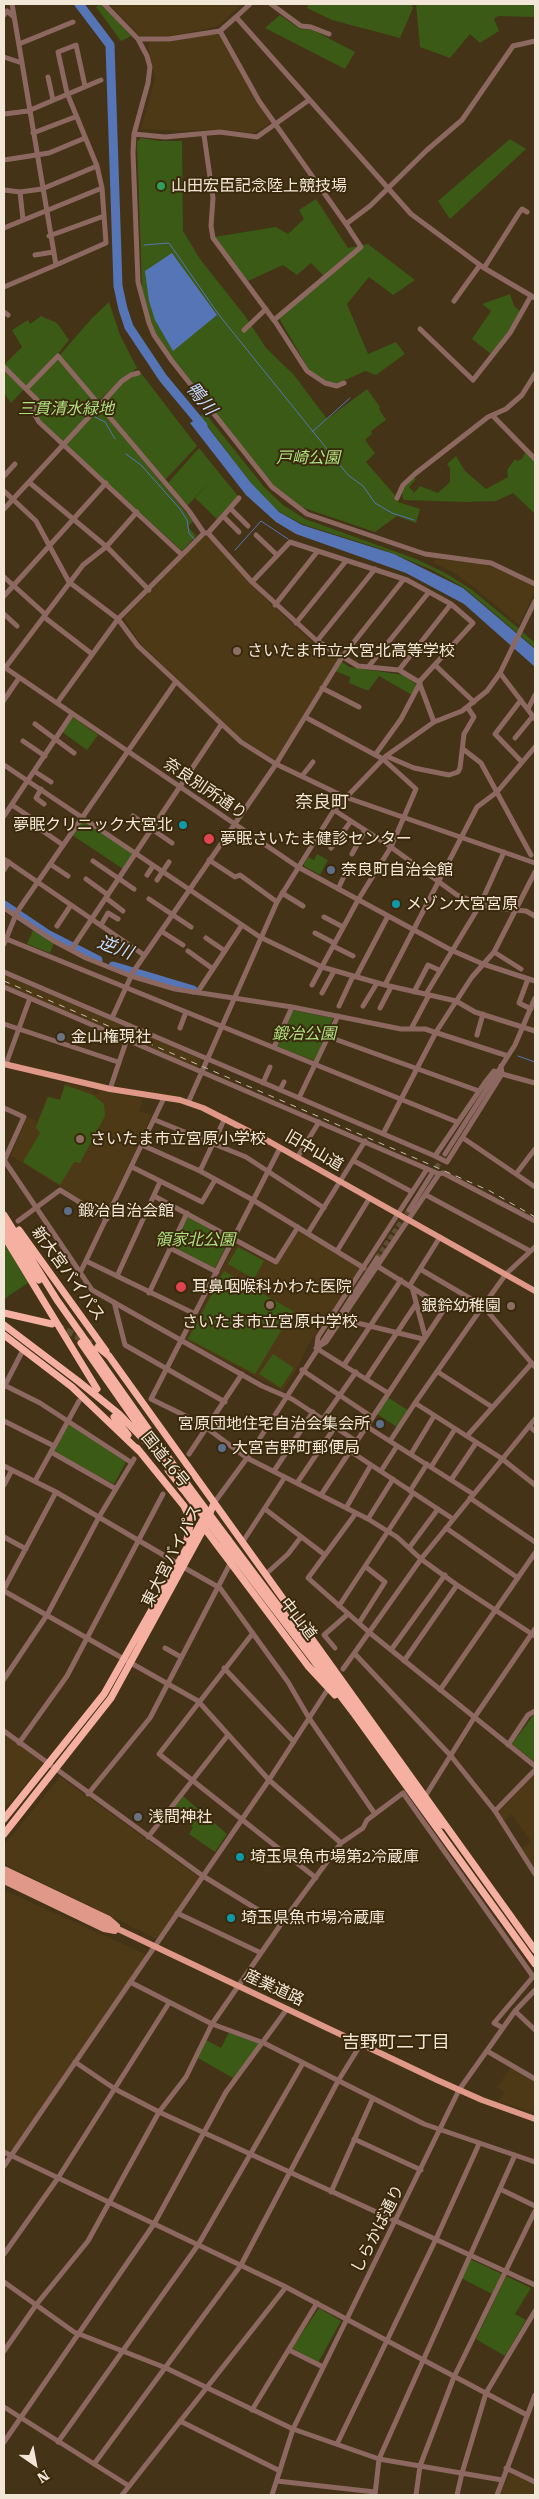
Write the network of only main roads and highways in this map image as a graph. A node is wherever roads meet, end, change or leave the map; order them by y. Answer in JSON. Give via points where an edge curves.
{"nodes":[{"id":1,"x":5,"y":1064,"type":"edge"},
{"id":2,"x":4,"y":1210,"type":"edge"},
{"id":3,"x":4,"y":1214,"type":"edge"},
{"id":4,"x":4,"y":1226,"type":"edge"},
{"id":5,"x":4,"y":1236,"type":"edge"},
{"id":6,"x":535,"y":1292,"type":"edge"},
{"id":7,"x":4,"y":1313,"type":"edge"},
{"id":8,"x":52,"y":1324,"type":"tunnel mouth"},
{"id":9,"x":4,"y":1325,"type":"edge"},
{"id":10,"x":4,"y":1335,"type":"edge"},
{"id":11,"x":98,"y":1347,"type":"tunnel mouth"},
{"id":12,"x":109,"y":1356,"type":"junction"},
{"id":13,"x":97,"y":1389,"type":"dead end"},
{"id":14,"x":114,"y":1417,"type":"dead end"},
{"id":15,"x":139,"y":1451,"type":"junction"},
{"id":16,"x":171,"y":1472,"type":"junction"},
{"id":17,"x":184,"y":1486,"type":"junction"},
{"id":18,"x":214,"y":1503,"type":"junction"},
{"id":19,"x":184,"y":1506,"type":"junction"},
{"id":20,"x":202,"y":1525,"type":"junction"},
{"id":21,"x":184,"y":1551,"type":"junction"},
{"id":22,"x":180,"y":1565,"type":"junction"},
{"id":23,"x":358,"y":1714,"type":"junction"},
{"id":24,"x":393,"y":1749,"type":"junction"},
{"id":25,"x":4,"y":1819,"type":"edge"},
{"id":26,"x":4,"y":1834,"type":"edge"},
{"id":27,"x":474,"y":1867,"type":"junction"},
{"id":28,"x":4,"y":1869,"type":"edge"},
{"id":29,"x":4,"y":1875,"type":"edge"},
{"id":30,"x":4,"y":1881,"type":"edge"},
{"id":31,"x":124,"y":1932,"type":"junction"},
{"id":32,"x":535,"y":1950,"type":"edge"},
{"id":33,"x":535,"y":1964,"type":"edge"},
{"id":34,"x":535,"y":2119,"type":"edge"}],
"edges":[{"from":1,"to":6,"type":"main road","name":"旧中山道","via":[[110,1089],[188,1103],[225,1118]]},
{"from":2,"to":12,"type":"highway","name":"新大宮バイパス"},
{"from":3,"to":17,"type":"highway","via":[[57,1300]]},
{"from":4,"to":16,"type":"highway"},
{"from":5,"to":13,"type":"highway","name":"新大宮バイパス"},
{"from":7,"to":8,"type":"highway"},
{"from":9,"to":16,"type":"highway","name":"中山道","via":[[119,1414]]},
{"from":10,"to":15,"type":"highway","via":[[72,1387]]},
{"from":11,"to":12,"type":"highway","name":"中山道"},
{"from":12,"to":18,"type":"highway","name":"中山道"},
{"from":14,"to":15,"type":"highway","name":"国道16号"},
{"from":15,"to":19,"type":"highway","name":"国道16号"},
{"from":16,"to":17,"type":"highway","name":"中山道"},
{"from":17,"to":23,"type":"highway","name":"中山道","bridge":true},
{"from":18,"to":19,"type":"highway","via":[[197,1509]]},
{"from":18,"to":20,"type":"highway","name":"東大宮バイパス"},
{"from":18,"to":24,"type":"highway","name":"中山道"},
{"from":19,"to":21,"type":"highway","name":"国道16号","via":[[191,1521]]},
{"from":20,"to":21,"type":"highway","name":"東大宮バイパス"},
{"from":20,"to":22,"type":"highway","name":"東大宮バイパス"},
{"from":20,"to":23,"type":"highway","via":[[308,1666]]},
{"from":21,"to":22,"type":"highway","name":"東大宮バイパス"},
{"from":22,"to":25,"type":"highway","name":"東大宮バイパス","via":[[98,1703]]},
{"from":22,"to":26,"type":"highway","name":"東大宮バイパス","via":[[131,1664],[105,1708]]},
{"from":23,"to":24,"type":"highway"},
{"from":23,"to":27,"type":"highway"},
{"from":23,"to":33,"type":"highway","name":"中山道"},
{"from":24,"to":27,"type":"highway","name":"中山道"},
{"from":27,"to":32,"type":"highway","name":"中山道"},
{"from":28,"to":31,"type":"main road","via":[[109,1919]]},
{"from":29,"to":31,"type":"main road","name":"産業道路"},
{"from":30,"to":31,"type":"main road","via":[[104,1929]]},
{"from":31,"to":34,"type":"main road","name":"産業道路","via":[[459,2090]]}]}
